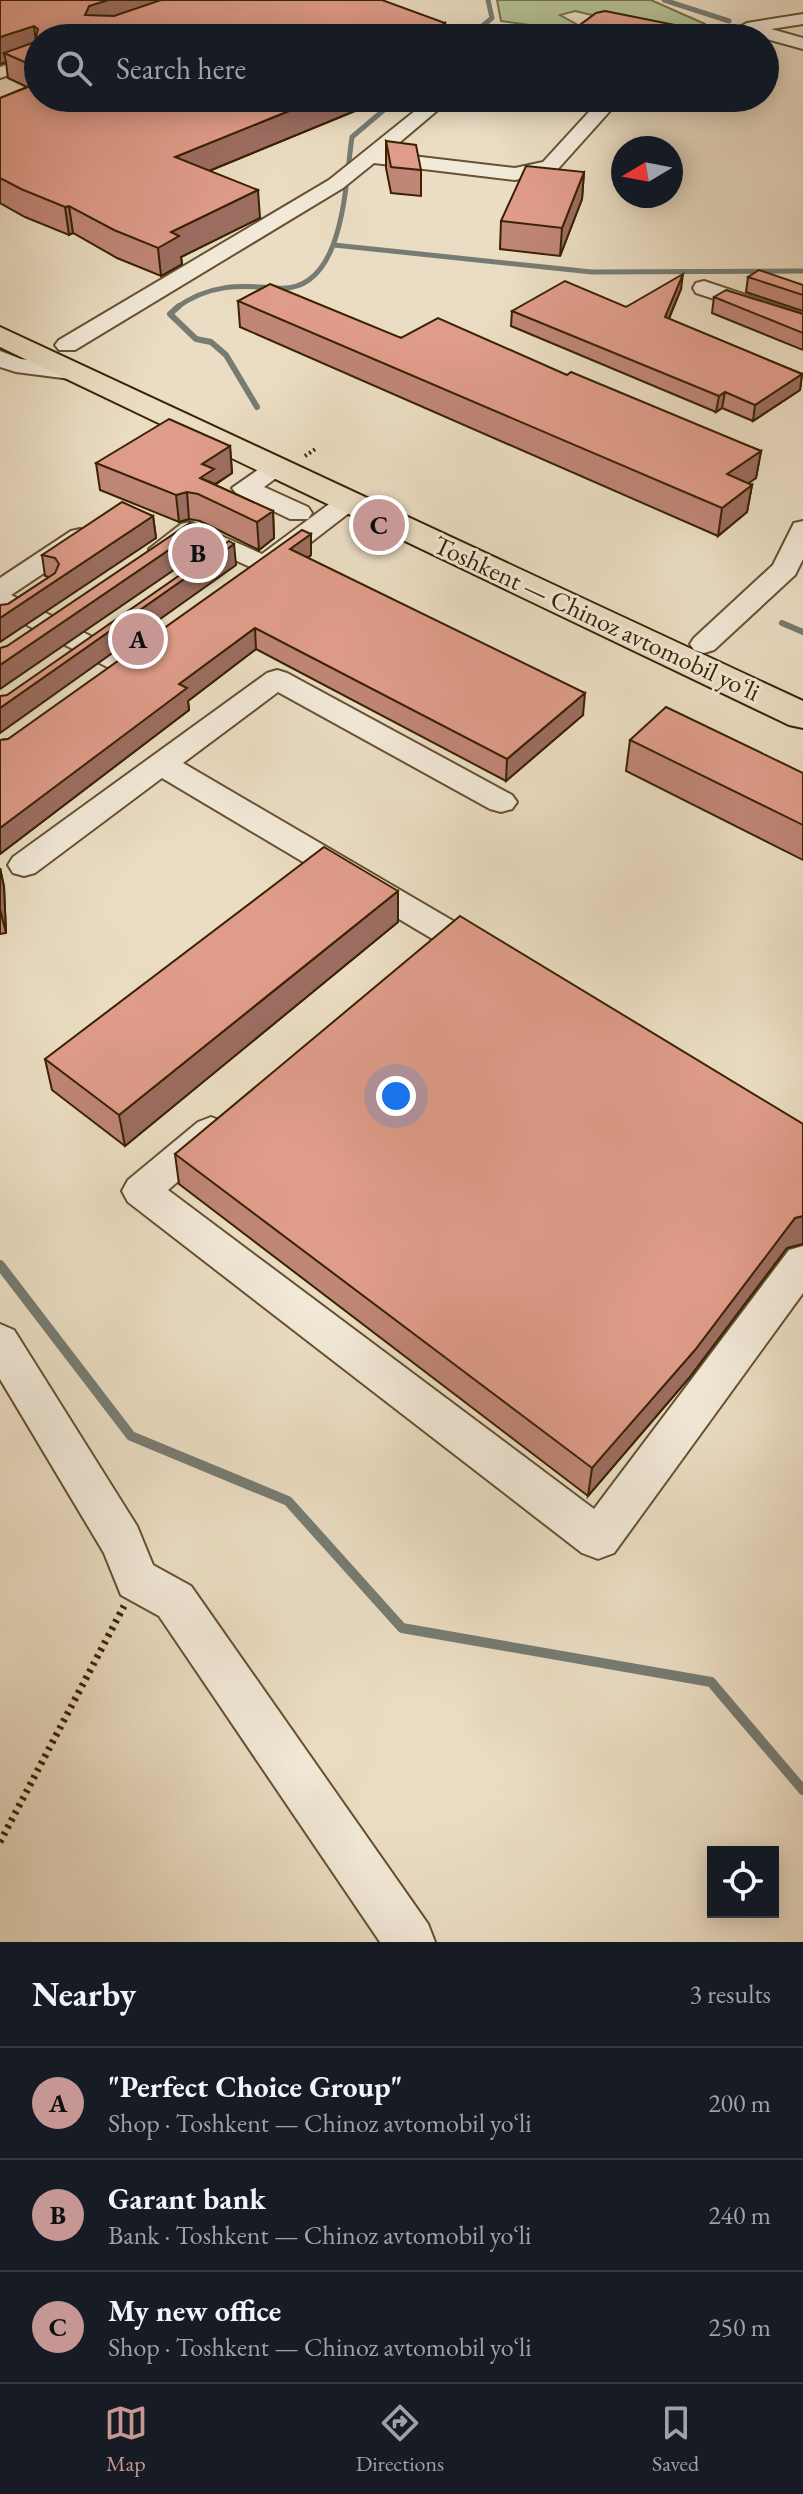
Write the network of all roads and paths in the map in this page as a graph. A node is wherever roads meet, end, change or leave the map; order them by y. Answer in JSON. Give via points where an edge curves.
{"nodes":[{"id":1,"x":803,"y":19,"type":"edge"},
{"id":2,"x":772,"y":24,"type":"edge"},
{"id":3,"x":779,"y":37,"type":"edge"},
{"id":4,"x":803,"y":44,"type":"edge"},
{"id":5,"x":24,"y":64,"type":"edge"},
{"id":6,"x":0,"y":73,"type":"edge"},
{"id":7,"x":426,"y":112,"type":"edge"},
{"id":8,"x":600,"y":112,"type":"edge"},
{"id":9,"x":370,"y":157,"type":"junction"},
{"id":10,"x":704,"y":288,"type":"dead end"},
{"id":11,"x":0,"y":314,"type":"edge"},
{"id":12,"x":803,"y":321,"type":"edge"},
{"id":13,"x":4,"y":358,"type":"edge"},
{"id":14,"x":73,"y":359,"type":"junction"},
{"id":15,"x":278,"y":467,"type":"junction"},
{"id":16,"x":349,"y":501,"type":"junction"},
{"id":17,"x":299,"y":513,"type":"dead end"},
{"id":18,"x":803,"y":529,"type":"edge"},
{"id":19,"x":102,"y":536,"type":"edge"},
{"id":20,"x":228,"y":548,"type":"junction"},
{"id":21,"x":145,"y":560,"type":"edge"},
{"id":22,"x":264,"y":565,"type":"junction"},
{"id":23,"x":203,"y":566,"type":"edge"},
{"id":24,"x":794,"y":573,"type":"edge"},
{"id":25,"x":238,"y":583,"type":"edge"},
{"id":26,"x":4,"y":604,"type":"edge"},
{"id":27,"x":73,"y":609,"type":"edge"},
{"id":28,"x":49,"y":626,"type":"junction"},
{"id":29,"x":113,"y":628,"type":"edge"},
{"id":30,"x":24,"y":642,"type":"edge"},
{"id":31,"x":704,"y":644,"type":"junction"},
{"id":32,"x":87,"y":646,"type":"junction"},
{"id":33,"x":149,"y":646,"type":"edge"},
{"id":34,"x":62,"y":663,"type":"edge"},
{"id":35,"x":123,"y":664,"type":"junction"},
{"id":36,"x":98,"y":682,"type":"edge"},
{"id":37,"x":803,"y":690,"type":"edge"},
{"id":38,"x":803,"y":716,"type":"edge"},
{"id":39,"x":161,"y":764,"type":"junction"},
{"id":40,"x":501,"y":802,"type":"dead end"},
{"id":41,"x":24,"y":865,"type":"dead end"},
{"id":42,"x":449,"y":939,"type":"edge"},
{"id":43,"x":235,"y":1112,"type":"edge"},
{"id":44,"x":803,"y":1262,"type":"edge"},
{"id":45,"x":0,"y":1342,"type":"edge"},
{"id":46,"x":137,"y":1580,"type":"junction"},
{"id":47,"x":0,"y":1842,"type":"edge"},
{"id":48,"x":410,"y":1942,"type":"edge"}],
"edges":[{"from":1,"to":2,"type":"street"},
{"from":3,"to":4,"type":"street"},
{"from":5,"to":6,"type":"street"},
{"from":7,"to":9,"type":"street"},
{"from":8,"to":9,"type":"street","via":[[550,166],[515,174]]},
{"from":9,"to":14,"type":"street"},
{"from":10,"to":12,"type":"street"},
{"from":11,"to":14,"type":"highway","name":"Toshkent — Chinoz avtomobil yoʻli"},
{"from":13,"to":14,"type":"highway","name":"Toshkent — Chinoz avtomobil yoʻli"},
{"from":14,"to":15,"type":"highway","name":"Toshkent — Chinoz avtomobil yoʻli"},
{"from":14,"to":31,"type":"highway","name":"Toshkent — Chinoz avtomobil yoʻli"},
{"from":15,"to":16,"type":"highway","name":"Toshkent — Chinoz avtomobil yoʻli"},
{"from":15,"to":17,"type":"street","via":[[245,488]]},
{"from":16,"to":22,"type":"street"},
{"from":16,"to":38,"type":"highway","name":"Toshkent — Chinoz avtomobil yoʻli"},
{"from":18,"to":24,"type":"street"},
{"from":19,"to":26,"type":"street"},
{"from":20,"to":21,"type":"street","via":[[190,530],[170,530]]},
{"from":20,"to":22,"type":"street"},
{"from":20,"to":23,"type":"street"},
{"from":22,"to":25,"type":"street"},
{"from":24,"to":31,"type":"street"},
{"from":26,"to":28,"type":"street"},
{"from":27,"to":28,"type":"street"},
{"from":28,"to":30,"type":"street"},
{"from":28,"to":32,"type":"street"},
{"from":29,"to":32,"type":"street"},
{"from":31,"to":37,"type":"highway","name":"Toshkent — Chinoz avtomobil yoʻli"},
{"from":32,"to":34,"type":"street"},
{"from":32,"to":35,"type":"street"},
{"from":33,"to":35,"type":"street"},
{"from":35,"to":36,"type":"street"},
{"from":39,"to":40,"type":"street","via":[[277,679]]},
{"from":39,"to":41,"type":"street"},
{"from":39,"to":42,"type":"street"},
{"from":43,"to":44,"type":"street","via":[[141,1191],[598,1538]]},
{"from":45,"to":46,"type":"street","via":[[121,1541]]},
{"from":46,"to":47,"type":"path"},
{"from":46,"to":48,"type":"street","via":[[175,1601]]}]}
